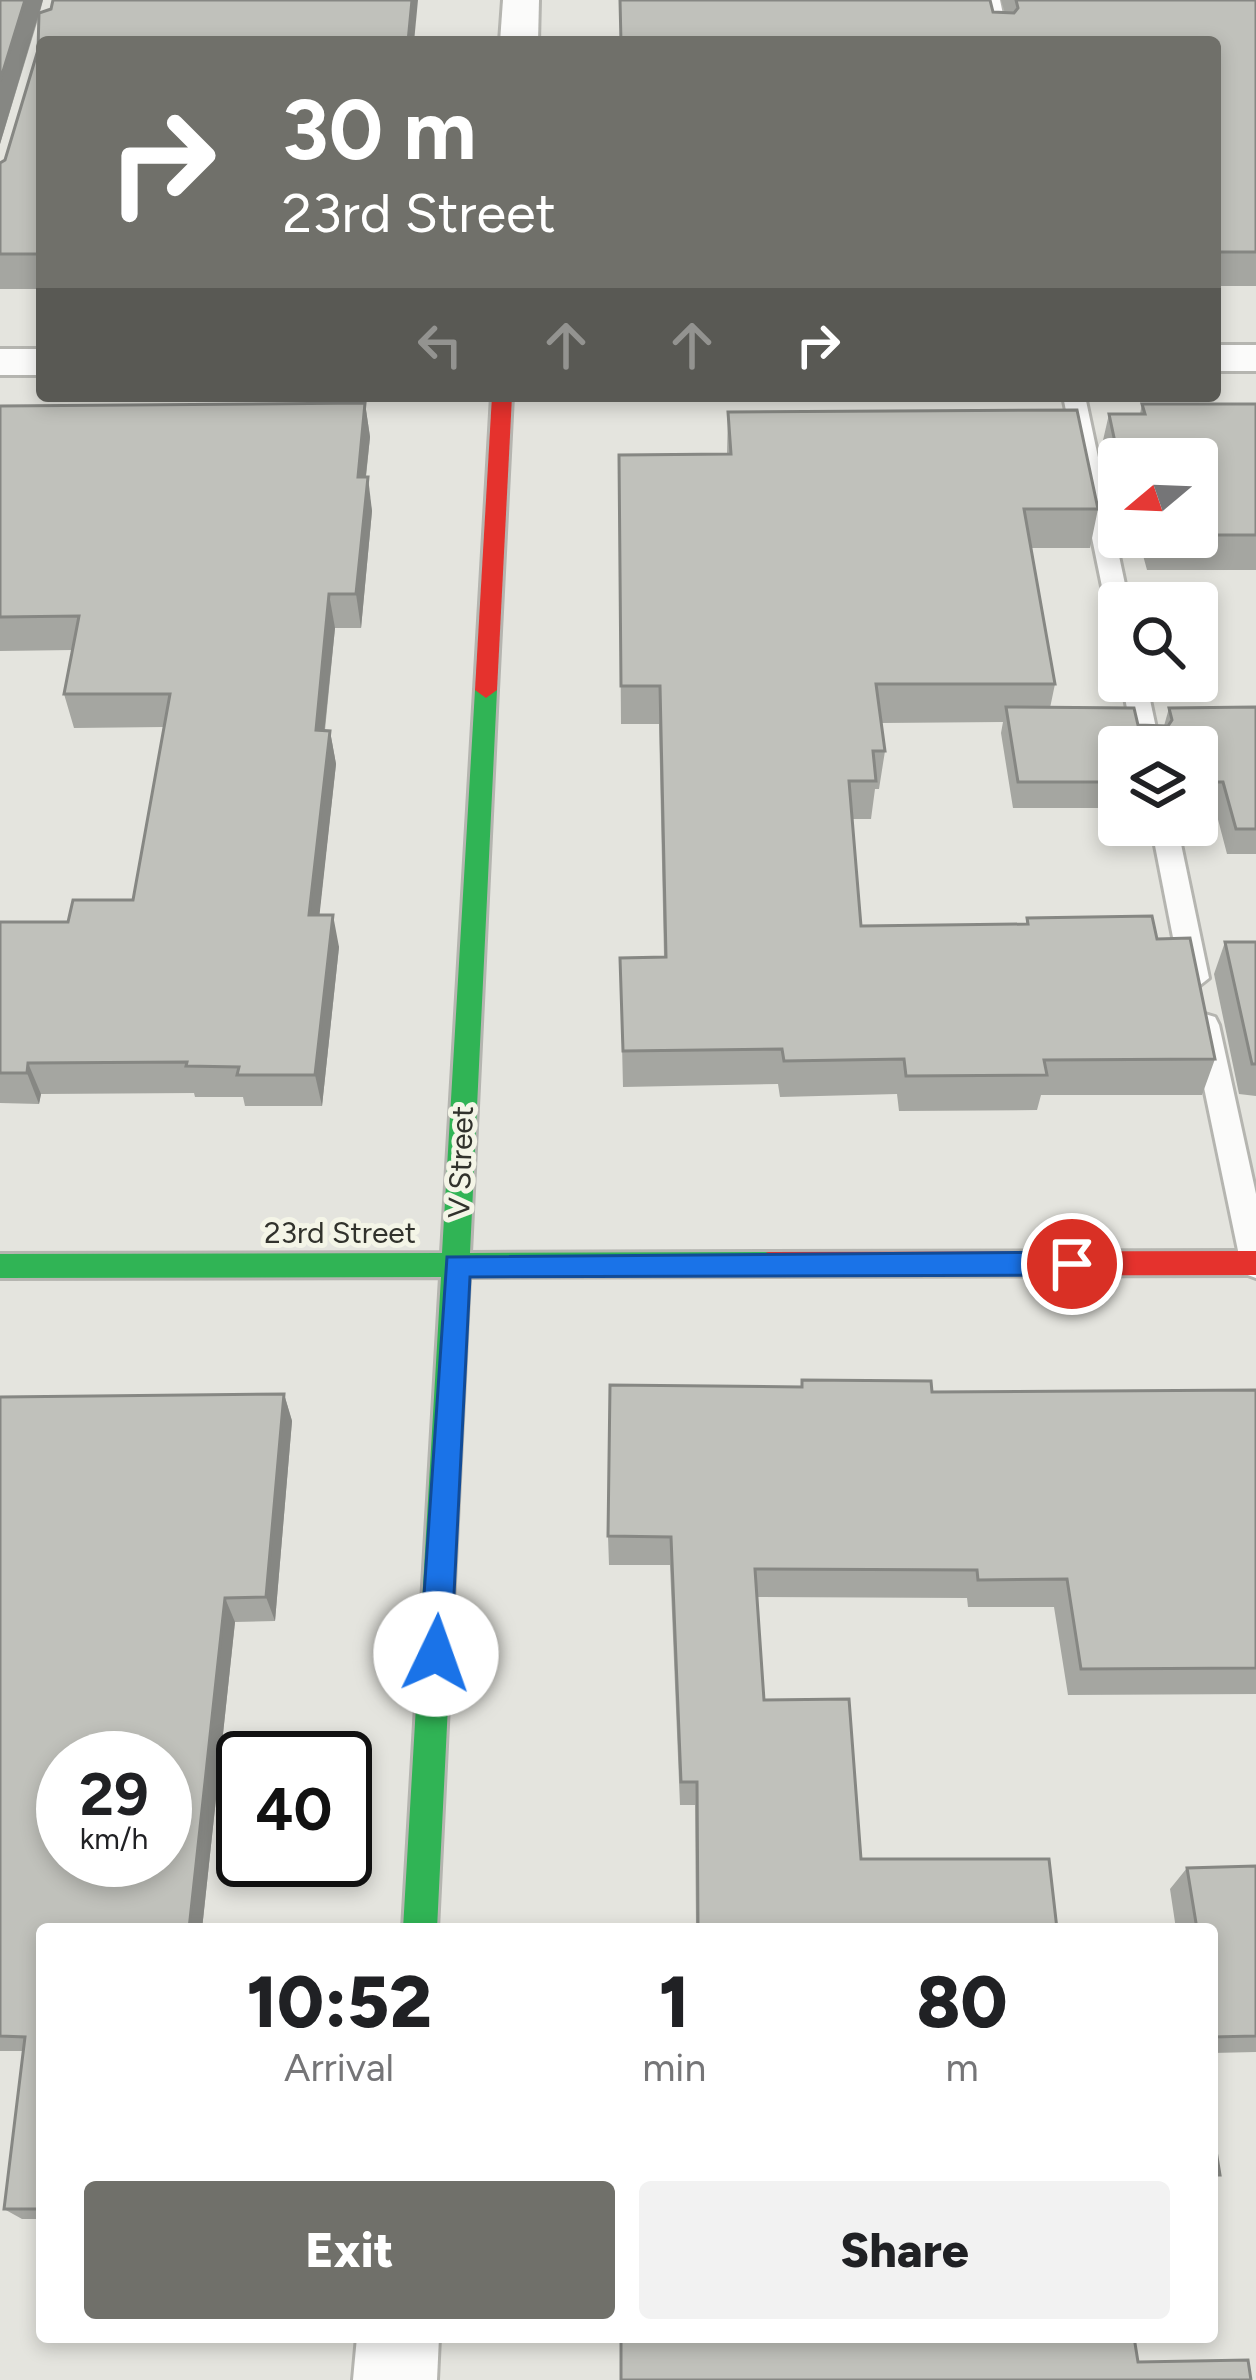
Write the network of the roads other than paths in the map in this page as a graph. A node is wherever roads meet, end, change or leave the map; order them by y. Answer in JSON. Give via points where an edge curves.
{"nodes":[{"id":1,"x":520,"y":0,"type":"edge"},
{"id":2,"x":991,"y":0,"type":"edge"},
{"id":3,"x":519,"y":36,"type":"edge"},
{"id":4,"x":999,"y":36,"type":"edge"},
{"id":5,"x":1221,"y":358,"type":"edge"},
{"id":6,"x":1256,"y":358,"type":"edge"},
{"id":7,"x":0,"y":362,"type":"edge"},
{"id":8,"x":36,"y":362,"type":"edge"},
{"id":9,"x":502,"y":402,"type":"edge"},
{"id":10,"x":1075,"y":402,"type":"edge"},
{"id":11,"x":1113,"y":582,"type":"edge"},
{"id":12,"x":1168,"y":846,"type":"edge"},
{"id":13,"x":1256,"y":1264,"type":"edge"},
{"id":14,"x":457,"y":1265,"type":"junction"},
{"id":15,"x":0,"y":1266,"type":"edge"},
{"id":16,"x":420,"y":1923,"type":"edge"},
{"id":17,"x":398,"y":2343,"type":"edge"},
{"id":18,"x":395,"y":2380,"type":"edge"}],
"edges":[{"from":1,"to":3,"type":"street"},
{"from":2,"to":4,"type":"lane"},
{"from":5,"to":6,"type":"street"},
{"from":7,"to":8,"type":"street"},
{"from":9,"to":14,"type":"street","name":"V Street"},
{"from":10,"to":11,"type":"lane"},
{"from":12,"to":13,"type":"lane"},
{"from":13,"to":14,"type":"street","name":"23rd Street"},
{"from":14,"to":15,"type":"street","name":"23rd Street"},
{"from":14,"to":16,"type":"street","name":"V Street"},
{"from":17,"to":18,"type":"street"}]}
